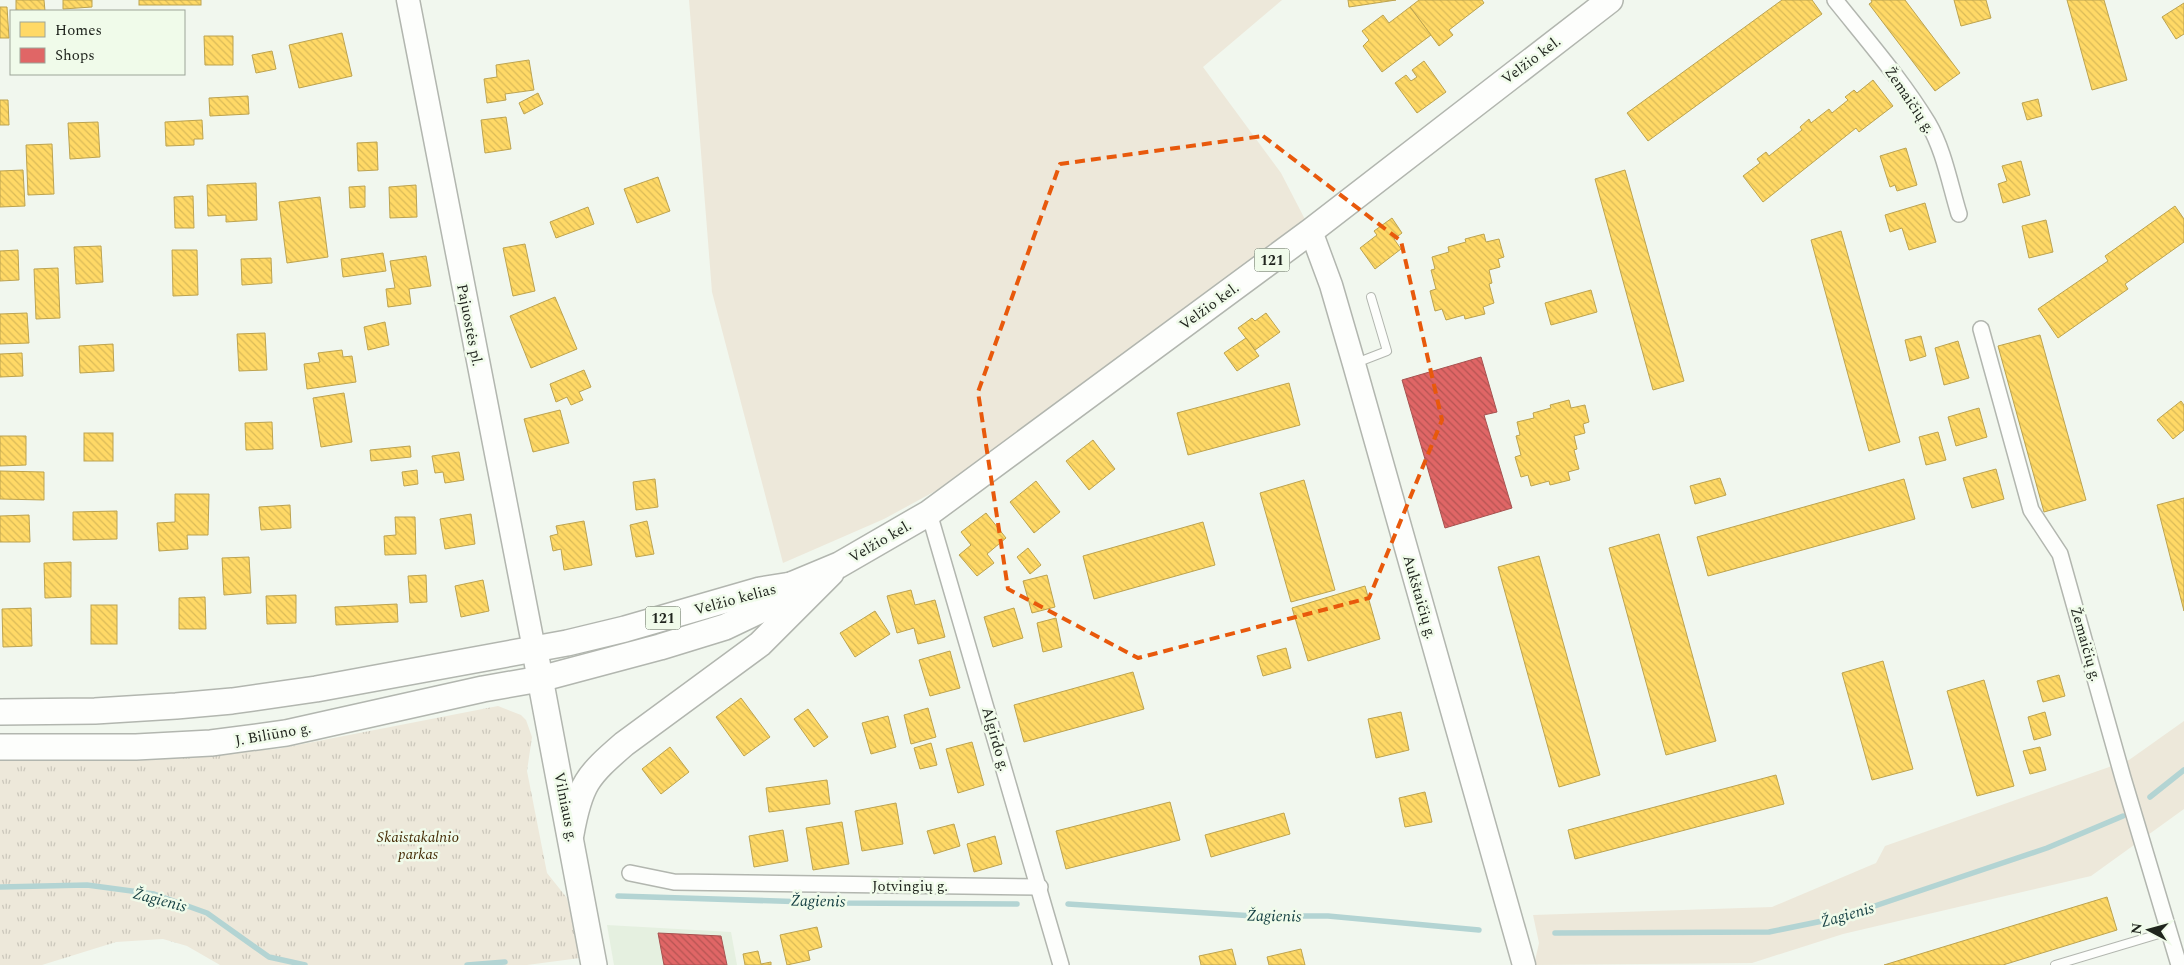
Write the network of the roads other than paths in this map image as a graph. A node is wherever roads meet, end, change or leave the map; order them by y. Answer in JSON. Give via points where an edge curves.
{"nodes":[{"id":1,"x":408,"y":0,"type":"edge"},
{"id":2,"x":1610,"y":0,"type":"edge"},
{"id":3,"x":1835,"y":0,"type":"edge"},
{"id":4,"x":1959,"y":214,"type":"dead end"},
{"id":5,"x":1311,"y":231,"type":"junction"},
{"id":6,"x":1371,"y":297,"type":"dead end"},
{"id":7,"x":1981,"y":329,"type":"dead end"},
{"id":8,"x":1354,"y":364,"type":"junction"},
{"id":9,"x":929,"y":513,"type":"junction"},
{"id":10,"x":839,"y":565,"type":"junction"},
{"id":11,"x":791,"y":585,"type":"junction"},
{"id":12,"x":534,"y":650,"type":"junction"},
{"id":13,"x":540,"y":679,"type":"junction"},
{"id":14,"x":0,"y":712,"type":"edge"},
{"id":15,"x":0,"y":747,"type":"edge"},
{"id":16,"x":571,"y":834,"type":"junction"},
{"id":17,"x":630,"y":873,"type":"dead end"},
{"id":18,"x":1040,"y":887,"type":"junction"},
{"id":19,"x":2169,"y":931,"type":"junction"},
{"id":20,"x":594,"y":965,"type":"edge"},
{"id":21,"x":1061,"y":965,"type":"edge"},
{"id":22,"x":1524,"y":965,"type":"edge"},
{"id":23,"x":2055,"y":965,"type":"edge"},
{"id":24,"x":2179,"y":965,"type":"edge"}],
"edges":[{"from":1,"to":12,"type":"main road","name":"Pajuostės pl."},
{"from":2,"to":5,"type":"main road","name":"Velžio kel.","number":"121"},
{"from":3,"to":4,"type":"street","name":"Žemaičių g.","via":[[1928,123]]},
{"from":5,"to":8,"type":"main road","name":"Aukštaičių g."},
{"from":5,"to":9,"type":"main road","name":"Velžio kel.","number":"121"},
{"from":6,"to":8,"type":"lane","via":[[1387,351]]},
{"from":7,"to":19,"type":"street","name":"Žemaičių g.","via":[[2031,510],[2060,554]]},
{"from":8,"to":22,"type":"main road","name":"Aukštaičių g."},
{"from":9,"to":10,"type":"main road","name":"Velžio kel.","number":"121"},
{"from":9,"to":18,"type":"street","name":"Algirdo g."},
{"from":10,"to":11,"type":"main road","name":"Velžio kel.","number":"121"},
{"from":10,"to":16,"type":"main road","via":[[760,644],[604,761],[581,790]]},
{"from":11,"to":12,"type":"main road","name":"Velžio kelias","number":"121","via":[[760,590],[625,629]]},
{"from":11,"to":13,"type":"main road","name":"Velžio kelias","number":"121","via":[[767,607],[725,627],[610,662]]},
{"from":12,"to":13,"type":"main road","name":"Vilniaus g."},
{"from":12,"to":14,"type":"main road","via":[[232,701],[94,711]]},
{"from":13,"to":15,"type":"main road","name":"J. Biliūno g.","via":[[250,739],[136,747]]},
{"from":13,"to":16,"type":"main road","name":"Vilniaus g."},
{"from":16,"to":20,"type":"main road","name":"Vilniaus g."},
{"from":17,"to":18,"type":"street","name":"Jotvingių g.","via":[[674,882]]},
{"from":18,"to":21,"type":"street","name":"Algirdo g."},
{"from":19,"to":23,"type":"lane"},
{"from":19,"to":24,"type":"street","name":"Žemaičių g."}]}
